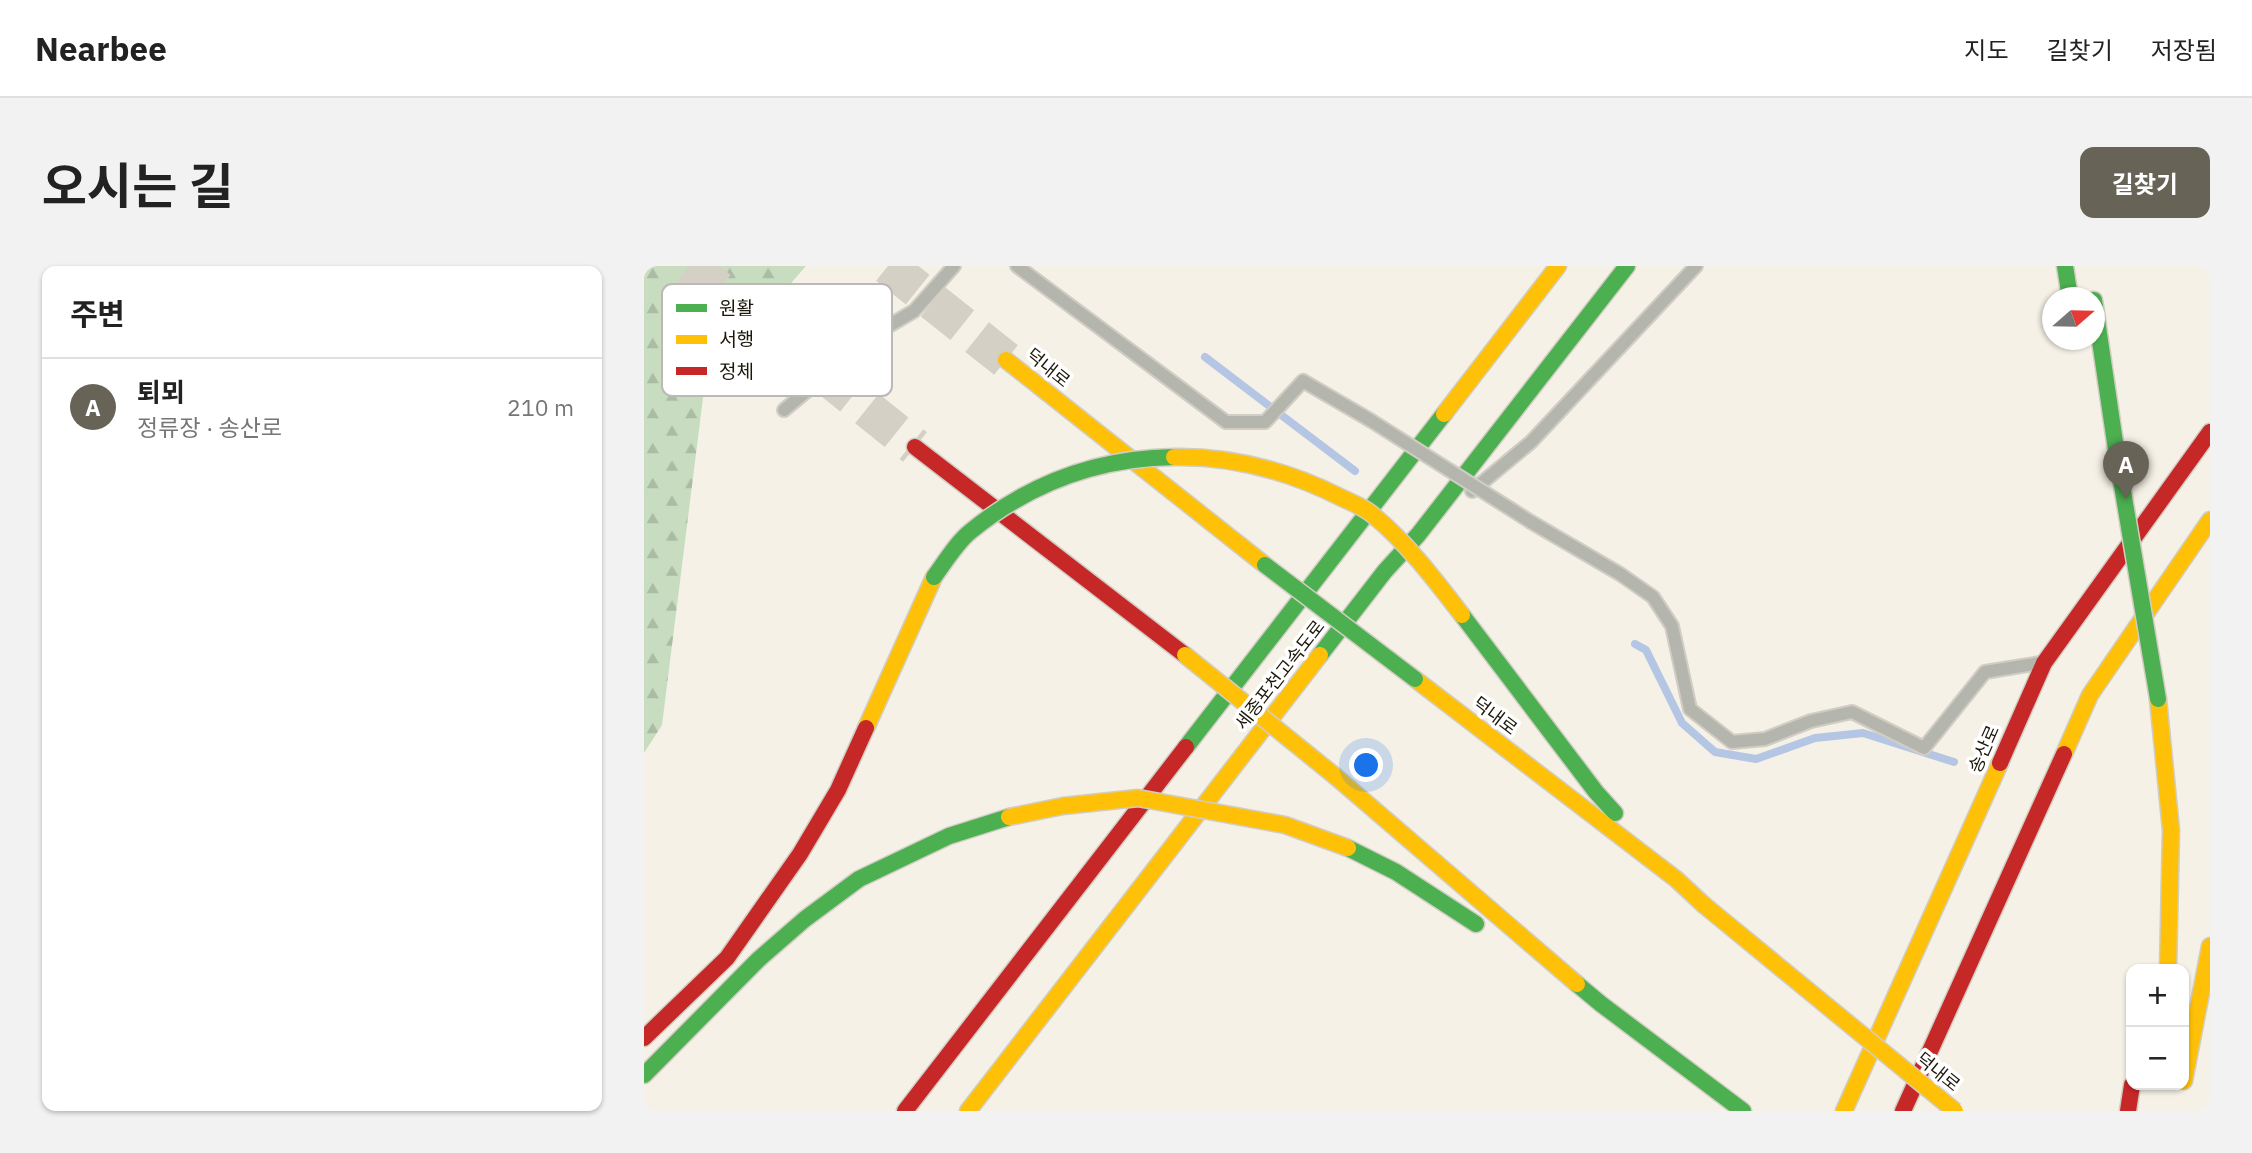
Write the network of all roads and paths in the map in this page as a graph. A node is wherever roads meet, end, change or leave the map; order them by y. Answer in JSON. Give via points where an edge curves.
{"nodes":[{"id":1,"x":954,"y":266,"type":"edge"},
{"id":2,"x":1017,"y":266,"type":"edge"},
{"id":3,"x":1558,"y":266,"type":"edge"},
{"id":4,"x":1627,"y":266,"type":"edge"},
{"id":5,"x":1696,"y":266,"type":"edge"},
{"id":6,"x":2065,"y":266,"type":"edge"},
{"id":7,"x":2068,"y":287,"type":"edge"},
{"id":8,"x":892,"y":324,"type":"edge"},
{"id":9,"x":2102,"y":350,"type":"edge"},
{"id":10,"x":1006,"y":360,"type":"tunnel mouth"},
{"id":11,"x":801,"y":396,"type":"edge"},
{"id":12,"x":784,"y":410,"type":"dead end"},
{"id":13,"x":2210,"y":432,"type":"edge"},
{"id":14,"x":915,"y":447,"type":"tunnel mouth"},
{"id":15,"x":2210,"y":520,"type":"edge"},
{"id":16,"x":1418,"y":535,"type":"junction"},
{"id":17,"x":2110,"y":539,"type":"dead end"},
{"id":18,"x":2119,"y":593,"type":"dead end"},
{"id":19,"x":2123,"y":620,"type":"dead end"},
{"id":20,"x":2130,"y":660,"type":"dead end"},
{"id":21,"x":2044,"y":663,"type":"junction"},
{"id":22,"x":1676,"y":879,"type":"junction"},
{"id":23,"x":2210,"y":946,"type":"edge"},
{"id":24,"x":2168,"y":964,"type":"edge"},
{"id":25,"x":1601,"y":1004,"type":"junction"},
{"id":26,"x":644,"y":1038,"type":"edge"},
{"id":27,"x":2189,"y":1052,"type":"edge"},
{"id":28,"x":644,"y":1075,"type":"edge"},
{"id":29,"x":2131,"y":1090,"type":"edge"},
{"id":30,"x":905,"y":1111,"type":"edge"},
{"id":31,"x":968,"y":1111,"type":"edge"},
{"id":32,"x":1743,"y":1111,"type":"edge"},
{"id":33,"x":1844,"y":1111,"type":"edge"},
{"id":34,"x":1903,"y":1111,"type":"edge"},
{"id":35,"x":1955,"y":1111,"type":"edge"},
{"id":36,"x":2128,"y":1111,"type":"edge"}],
"edges":[{"from":1,"to":8,"type":"lane","via":[[914,311]]},
{"from":2,"to":21,"type":"lane","bridge":true,"via":[[1226,422],[1265,422],[1303,382],[1620,574],[1653,597],[1672,626],[1690,709],[1732,742],[1766,739],[1811,721],[1852,712],[1924,748],[1985,672]]},
{"from":3,"to":30,"type":"main road","name":"세종포천고속도로"},
{"from":4,"to":16,"type":"main road","name":"세종포천고속도로"},
{"from":5,"to":16,"type":"lane","via":[[1531,442]]},
{"from":6,"to":7,"type":"main road"},
{"from":9,"to":24,"type":"main road","bridge":true,"via":[[2158,699],[2171,830]]},
{"from":10,"to":22,"type":"main road","name":"덕내로","bridge":true},
{"from":11,"to":12,"type":"lane"},
{"from":13,"to":21,"type":"main road","name":"송산로"},
{"from":14,"to":25,"type":"main road","bridge":true,"via":[[1335,776]]},
{"from":15,"to":34,"type":"main road","via":[[2090,695]]},
{"from":16,"to":31,"type":"main road","name":"세종포천고속도로","via":[[1385,571]]},
{"from":17,"to":18,"type":"main road"},
{"from":19,"to":20,"type":"main road"},
{"from":21,"to":33,"type":"main road","name":"송산로"},
{"from":22,"to":26,"type":"main road","bridge":true,"via":[[1596,792],[1421,562],[1371,513],[1312,483],[1259,466],[1206,456],[1146,457],[1093,466],[1033,489],[969,532],[934,577],[838,790],[800,854],[727,958]]},
{"from":22,"to":35,"type":"main road","name":"덕내로","bridge":true},
{"from":23,"to":27,"type":"main road"},
{"from":25,"to":28,"type":"main road","bridge":true,"via":[[1396,872],[1348,848],[1284,825],[1138,798],[1009,817],[949,836],[859,879],[759,959]]},
{"from":25,"to":32,"type":"main road"},
{"from":29,"to":36,"type":"main road"}]}
